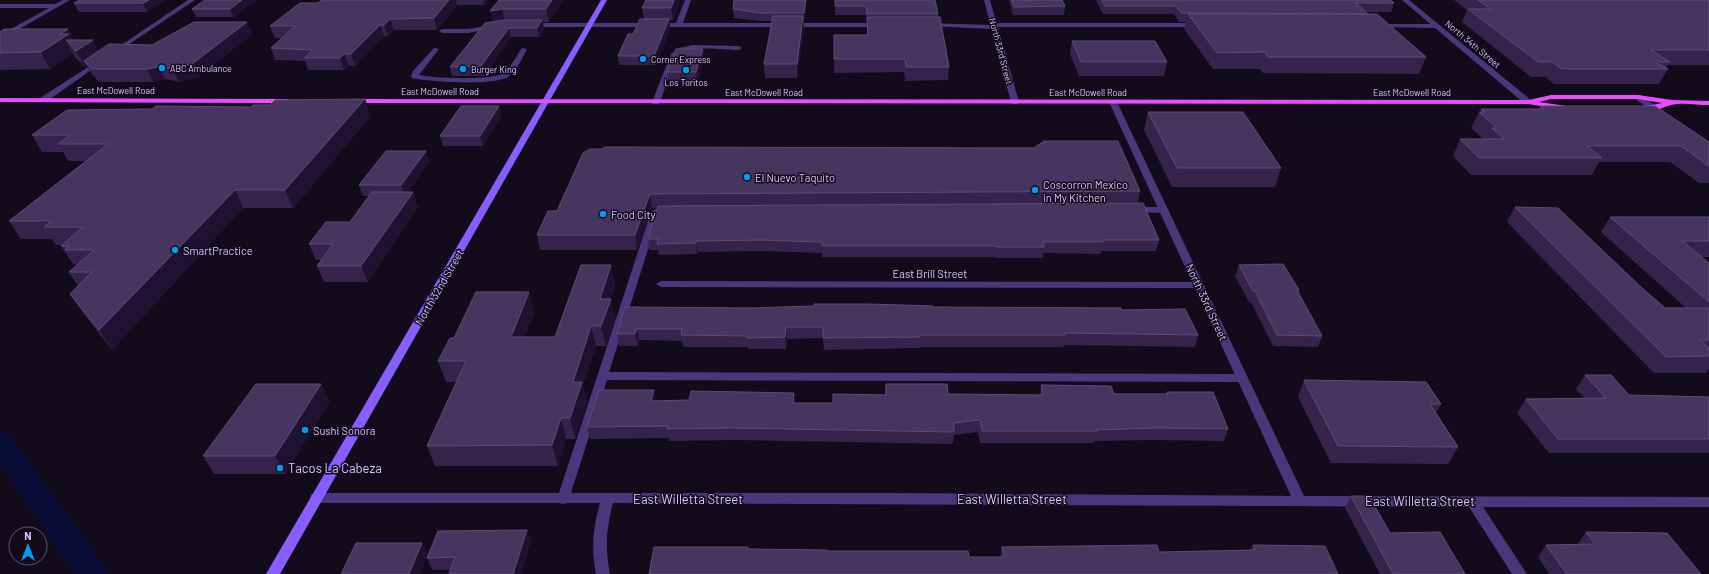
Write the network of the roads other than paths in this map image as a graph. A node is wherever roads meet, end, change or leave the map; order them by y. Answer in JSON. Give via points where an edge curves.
{"nodes":[{"id":1,"x":66,"y":0,"type":"edge"},
{"id":2,"x":192,"y":0,"type":"edge"},
{"id":3,"x":604,"y":0,"type":"edge"},
{"id":4,"x":688,"y":0,"type":"edge"},
{"id":5,"x":987,"y":0,"type":"edge"},
{"id":6,"x":1405,"y":0,"type":"edge"},
{"id":7,"x":0,"y":6,"type":"edge"},
{"id":8,"x":57,"y":6,"type":"junction"},
{"id":9,"x":679,"y":24,"type":"junction"},
{"id":10,"x":520,"y":25,"type":"edge"},
{"id":11,"x":888,"y":25,"type":"edge"},
{"id":12,"x":918,"y":25,"type":"edge"},
{"id":13,"x":497,"y":26,"type":"edge"},
{"id":14,"x":589,"y":26,"type":"junction"},
{"id":15,"x":994,"y":26,"type":"junction"},
{"id":16,"x":1208,"y":26,"type":"edge"},
{"id":17,"x":1370,"y":26,"type":"edge"},
{"id":18,"x":1437,"y":26,"type":"junction"},
{"id":19,"x":442,"y":31,"type":"dead end"},
{"id":20,"x":0,"y":38,"type":"edge"},
{"id":21,"x":739,"y":48,"type":"dead end"},
{"id":22,"x":436,"y":49,"type":"dead end"},
{"id":23,"x":524,"y":49,"type":"dead end"},
{"id":24,"x":1638,"y":97,"type":"junction"},
{"id":25,"x":0,"y":100,"type":"edge"},
{"id":26,"x":43,"y":100,"type":"junction"},
{"id":27,"x":298,"y":101,"type":"edge"},
{"id":28,"x":343,"y":101,"type":"edge"},
{"id":29,"x":546,"y":102,"type":"junction"},
{"id":30,"x":656,"y":102,"type":"junction"},
{"id":31,"x":1014,"y":102,"type":"junction"},
{"id":32,"x":1113,"y":102,"type":"junction"},
{"id":33,"x":1528,"y":102,"type":"junction"},
{"id":34,"x":1672,"y":102,"type":"junction"},
{"id":35,"x":1709,"y":102,"type":"edge"},
{"id":36,"x":1639,"y":108,"type":"edge"},
{"id":37,"x":1655,"y":108,"type":"junction"},
{"id":38,"x":1575,"y":109,"type":"edge"},
{"id":39,"x":1668,"y":118,"type":"edge"},
{"id":40,"x":1123,"y":210,"type":"edge"},
{"id":41,"x":1165,"y":210,"type":"junction"},
{"id":42,"x":679,"y":212,"type":"edge"},
{"id":43,"x":661,"y":284,"type":"dead end"},
{"id":44,"x":1199,"y":286,"type":"junction"},
{"id":45,"x":603,"y":376,"type":"junction"},
{"id":46,"x":1242,"y":378,"type":"junction"},
{"id":47,"x":316,"y":498,"type":"junction"},
{"id":48,"x":564,"y":499,"type":"junction"},
{"id":49,"x":608,"y":499,"type":"junction"},
{"id":50,"x":1300,"y":501,"type":"junction"},
{"id":51,"x":1472,"y":501,"type":"junction"},
{"id":52,"x":1709,"y":502,"type":"edge"},
{"id":53,"x":273,"y":574,"type":"edge"},
{"id":54,"x":603,"y":574,"type":"edge"},
{"id":55,"x":1520,"y":574,"type":"edge"}],
"edges":[{"from":1,"to":8,"type":"street"},
{"from":2,"to":26,"type":"street"},
{"from":3,"to":14,"type":"main road","name":"North 32nd Street"},
{"from":4,"to":9,"type":"street"},
{"from":5,"to":15,"type":"street","name":"North 33rd Street"},
{"from":6,"to":18,"type":"street","name":"North 34th Street"},
{"from":7,"to":8,"type":"street"},
{"from":8,"to":20,"type":"street"},
{"from":9,"to":11,"type":"street"},
{"from":9,"to":14,"type":"street"},
{"from":10,"to":14,"type":"street"},
{"from":12,"to":15,"type":"street"},
{"from":13,"to":19,"type":"street","via":[[468,31]]},
{"from":14,"to":29,"type":"main road","name":"North 32nd Street"},
{"from":15,"to":16,"type":"street"},
{"from":15,"to":31,"type":"street","name":"North 33rd Street"},
{"from":17,"to":18,"type":"street"},
{"from":18,"to":33,"type":"street","name":"North 34th Street"},
{"from":21,"to":30,"type":"street","via":[[690,48],[676,52]]},
{"from":22,"to":23,"type":"street","via":[[415,76],[431,79],[501,77],[511,70]]},
{"from":24,"to":33,"type":"main road","name":"East McDowell Road","via":[[1551,97]]},
{"from":24,"to":34,"type":"main road","name":"East McDowell Road"},
{"from":24,"to":37,"type":"street"},
{"from":25,"to":26,"type":"main road","name":"East McDowell Road"},
{"from":26,"to":27,"type":"main road","name":"East McDowell Road"},
{"from":28,"to":29,"type":"main road","name":"East McDowell Road"},
{"from":29,"to":30,"type":"main road","name":"East McDowell Road"},
{"from":29,"to":47,"type":"main road","name":"North 32nd Street"},
{"from":30,"to":31,"type":"main road","name":"East McDowell Road"},
{"from":31,"to":32,"type":"main road","name":"East McDowell Road"},
{"from":32,"to":33,"type":"main road","name":"East McDowell Road"},
{"from":32,"to":41,"type":"street","name":"North 33rd Street"},
{"from":33,"to":38,"type":"main road","name":"East McDowell Road"},
{"from":34,"to":35,"type":"main road","name":"East McDowell Road"},
{"from":34,"to":37,"type":"main road","name":"East McDowell Road"},
{"from":36,"to":37,"type":"main road","name":"East McDowell Road"},
{"from":37,"to":39,"type":"street"},
{"from":40,"to":41,"type":"street"},
{"from":41,"to":44,"type":"street","name":"North 33rd Street"},
{"from":42,"to":45,"type":"street","via":[[655,212]]},
{"from":43,"to":44,"type":"street","name":"East Brill Street"},
{"from":44,"to":46,"type":"street","name":"North 33rd Street"},
{"from":45,"to":46,"type":"street"},
{"from":45,"to":48,"type":"street"},
{"from":46,"to":50,"type":"street","name":"North 33rd Street"},
{"from":47,"to":48,"type":"street","name":"East Willetta Street"},
{"from":47,"to":53,"type":"main road","name":"North 32nd Street"},
{"from":48,"to":49,"type":"street","name":"East Willetta Street"},
{"from":49,"to":50,"type":"street","name":"East Willetta Street"},
{"from":49,"to":54,"type":"street","via":[[598,543]]},
{"from":50,"to":51,"type":"street","name":"East Willetta Street"},
{"from":51,"to":52,"type":"street","name":"East Willetta Street"},
{"from":51,"to":55,"type":"street"}]}
